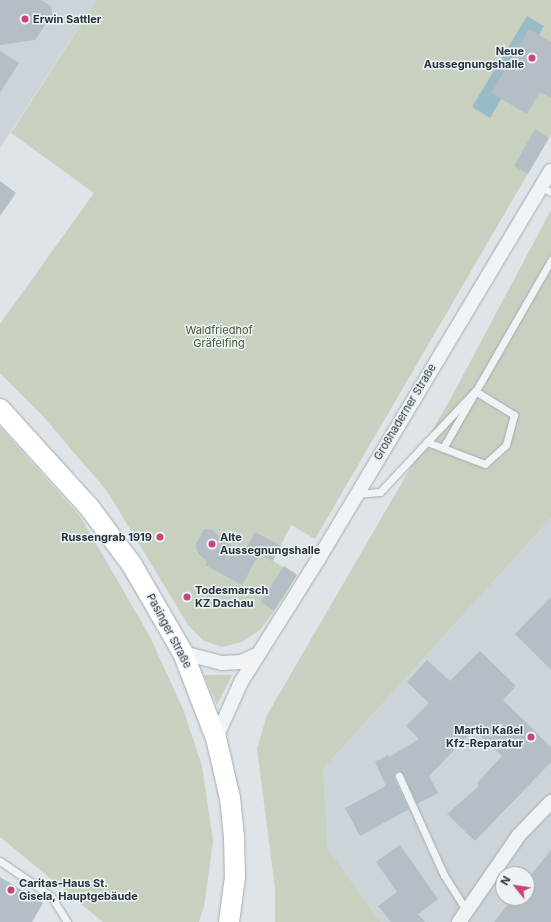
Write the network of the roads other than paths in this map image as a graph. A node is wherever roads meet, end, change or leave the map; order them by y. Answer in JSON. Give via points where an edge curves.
{"nodes":[{"id":1,"x":551,"y":171,"type":"edge"},
{"id":2,"x":546,"y":189,"type":"edge"},
{"id":3,"x":551,"y":260,"type":"edge"},
{"id":4,"x":476,"y":391,"type":"junction"},
{"id":5,"x":0,"y":409,"type":"edge"},
{"id":6,"x":427,"y":442,"type":"junction"},
{"id":7,"x":444,"y":448,"type":"junction"},
{"id":8,"x":355,"y":494,"type":"junction"},
{"id":9,"x":183,"y":653,"type":"junction"},
{"id":10,"x":258,"y":654,"type":"junction"},
{"id":11,"x":216,"y":738,"type":"junction"},
{"id":12,"x":399,"y":776,"type":"dead end"},
{"id":13,"x":551,"y":802,"type":"edge"},
{"id":14,"x":0,"y":861,"type":"edge"},
{"id":15,"x":462,"y":916,"type":"edge"},
{"id":16,"x":67,"y":922,"type":"edge"},
{"id":17,"x":229,"y":922,"type":"edge"}],
"edges":[{"from":1,"to":2,"type":"street","name":"Großhaderner Straße"},
{"from":2,"to":8,"type":"street","name":"Großhaderner Straße"},
{"from":3,"to":4,"type":"lane"},
{"from":4,"to":6,"type":"lane"},
{"from":4,"to":7,"type":"lane"},
{"from":4,"to":7,"type":"lane","via":[[514,415],[506,445],[485,464]]},
{"from":5,"to":9,"type":"main road","name":"Pasinger Straße","via":[[89,507],[132,565]]},
{"from":6,"to":7,"type":"lane"},
{"from":6,"to":8,"type":"lane","via":[[380,492]]},
{"from":8,"to":10,"type":"street","name":"Großhaderner Straße"},
{"from":9,"to":10,"type":"street","via":[[222,663],[241,662]]},
{"from":9,"to":11,"type":"main road","name":"Pasinger Straße"},
{"from":10,"to":11,"type":"street","name":"Großhaderner Straße","via":[[230,704]]},
{"from":11,"to":17,"type":"main road","name":"Pasinger Straße","via":[[230,798],[234,837],[235,877]]},
{"from":12,"to":15,"type":"lane"},
{"from":13,"to":15,"type":"street","via":[[519,835]]},
{"from":14,"to":16,"type":"lane","via":[[51,896]]}]}
